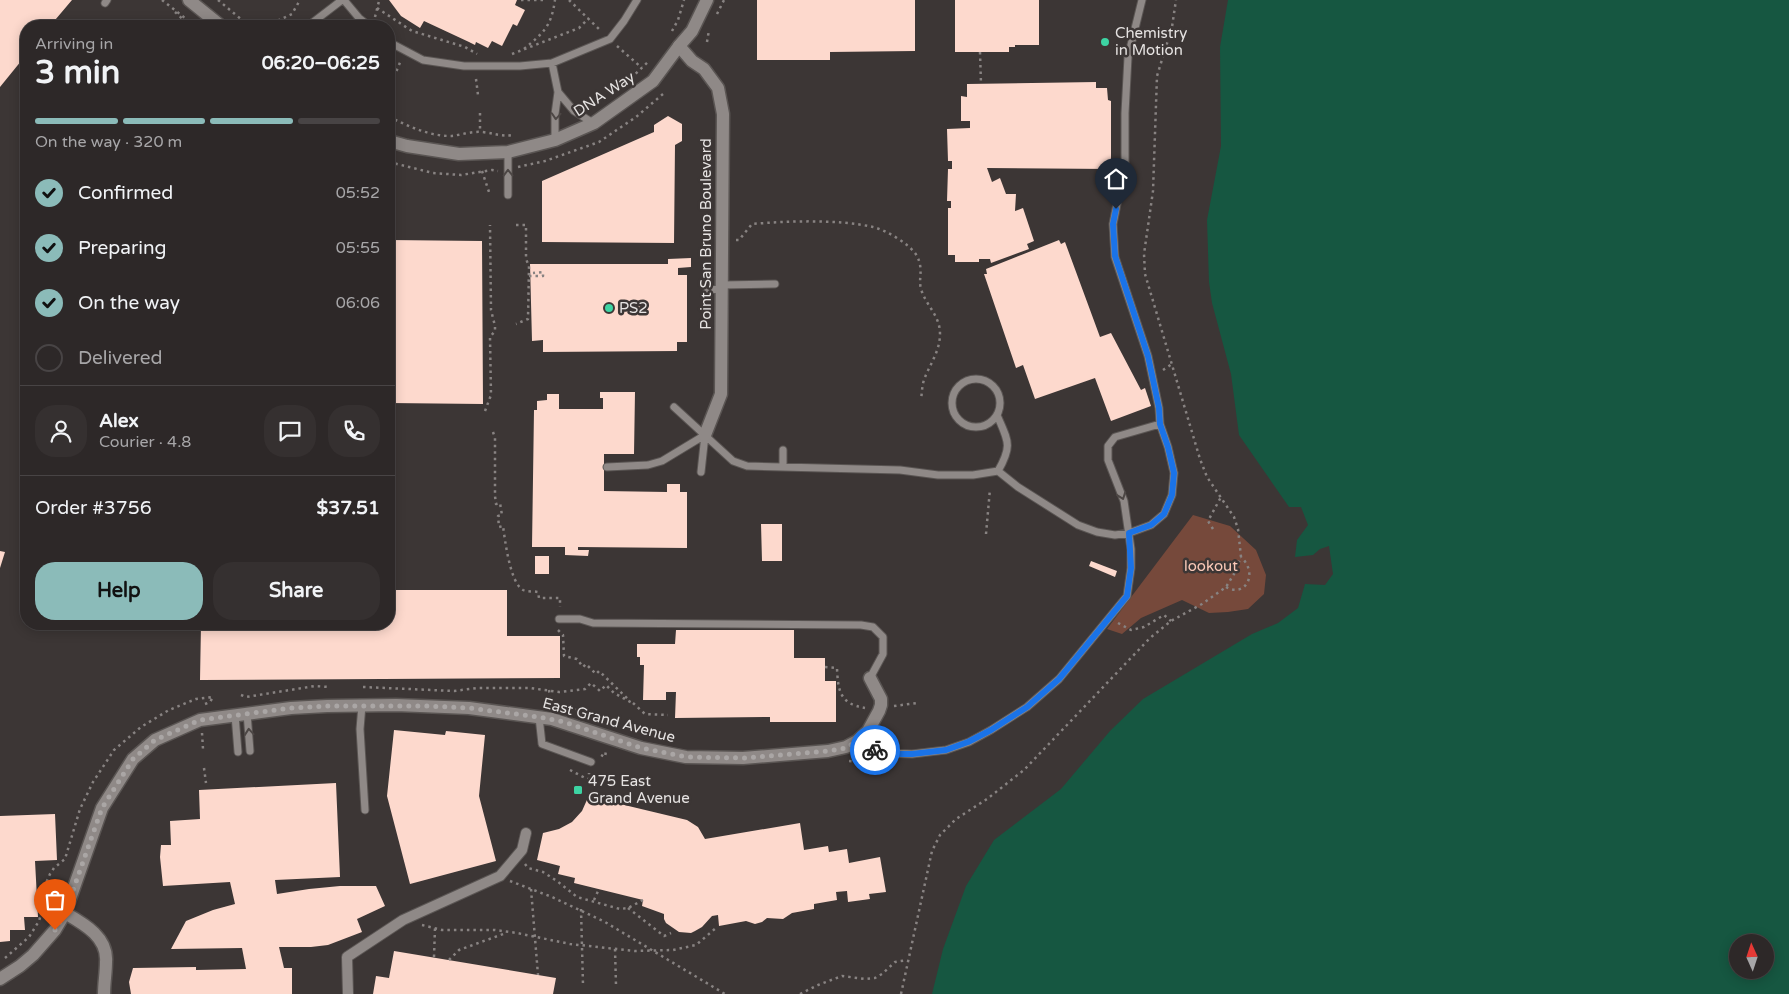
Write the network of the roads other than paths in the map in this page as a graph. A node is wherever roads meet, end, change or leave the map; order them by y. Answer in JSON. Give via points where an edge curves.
{"nodes":[{"id":1,"x":189,"y":0,"type":"edge"},
{"id":2,"x":343,"y":0,"type":"edge"},
{"id":3,"x":637,"y":0,"type":"edge"},
{"id":4,"x":707,"y":0,"type":"edge"},
{"id":5,"x":1142,"y":0,"type":"edge"},
{"id":6,"x":214,"y":20,"type":"edge"},
{"id":7,"x":316,"y":20,"type":"edge"},
{"id":8,"x":362,"y":20,"type":"edge"},
{"id":9,"x":395,"y":45,"type":"edge"},
{"id":10,"x":679,"y":46,"type":"junction"},
{"id":11,"x":552,"y":63,"type":"junction"},
{"id":12,"x":558,"y":92,"type":"junction"},
{"id":13,"x":594,"y":124,"type":"junction"},
{"id":14,"x":555,"y":140,"type":"junction"},
{"id":15,"x":395,"y":143,"type":"edge"},
{"id":16,"x":508,"y":152,"type":"junction"},
{"id":17,"x":508,"y":195,"type":"dead end"},
{"id":18,"x":775,"y":284,"type":"dead end"},
{"id":19,"x":722,"y":287,"type":"junction"},
{"id":20,"x":707,"y":290,"type":"dead end"},
{"id":21,"x":674,"y":407,"type":"dead end"},
{"id":22,"x":997,"y":415,"type":"junction"},
{"id":23,"x":1160,"y":424,"type":"junction"},
{"id":24,"x":705,"y":435,"type":"junction"},
{"id":25,"x":783,"y":450,"type":"dead end"},
{"id":26,"x":607,"y":467,"type":"dead end"},
{"id":27,"x":783,"y":467,"type":"junction"},
{"id":28,"x":998,"y":471,"type":"junction"},
{"id":29,"x":701,"y":472,"type":"dead end"},
{"id":30,"x":1129,"y":533,"type":"junction"},
{"id":31,"x":558,"y":623,"type":"road end"},
{"id":32,"x":870,"y":678,"type":"joint"},
{"id":33,"x":362,"y":706,"type":"junction"},
{"id":34,"x":241,"y":714,"type":"junction"},
{"id":35,"x":545,"y":714,"type":"junction"},
{"id":36,"x":857,"y":741,"type":"junction"},
{"id":37,"x":250,"y":751,"type":"dead end"},
{"id":38,"x":238,"y":752,"type":"dead end"},
{"id":39,"x":591,"y":762,"type":"dead end"},
{"id":40,"x":365,"y":810,"type":"dead end"},
{"id":41,"x":526,"y":833,"type":"dead end"},
{"id":42,"x":65,"y":913,"type":"junction"},
{"id":43,"x":0,"y":979,"type":"edge"},
{"id":44,"x":104,"y":994,"type":"edge"},
{"id":45,"x":348,"y":994,"type":"edge"}],
"edges":[{"from":1,"to":6,"type":"street"},
{"from":2,"to":7,"type":"lane"},
{"from":2,"to":8,"type":"lane"},
{"from":3,"to":11,"type":"lane","via":[[610,39]]},
{"from":4,"to":10,"type":"street","name":"DNA Way","via":[[692,31]]},
{"from":5,"to":23,"type":"lane","via":[[1128,57],[1125,164],[1113,224],[1115,256],[1148,356]]},
{"from":9,"to":11,"type":"lane","via":[[423,60],[464,66]]},
{"from":10,"to":13,"type":"street","name":"DNA Way","via":[[653,81]]},
{"from":10,"to":19,"type":"street","name":"Point San Bruno Boulevard","via":[[704,69],[718,88],[723,114]]},
{"from":11,"to":12,"type":"lane"},
{"from":12,"to":13,"type":"lane","via":[[574,111]]},
{"from":12,"to":14,"type":"lane","one_way":true},
{"from":13,"to":14,"type":"street","name":"DNA Way"},
{"from":14,"to":16,"type":"street","name":"DNA Way"},
{"from":15,"to":16,"type":"street","name":"DNA Way","via":[[459,154]]},
{"from":17,"to":16,"type":"lane","one_way":true},
{"from":18,"to":19,"type":"lane"},
{"from":19,"to":20,"type":"lane"},
{"from":19,"to":24,"type":"street","name":"Point San Bruno Boulevard","via":[[721,394]]},
{"from":21,"to":24,"type":"lane"},
{"from":22,"to":22,"type":"lane","via":[[987,424],[967,425],[954,410],[956,390],[975,379],[989,382],[998,394],[1000,408]]},
{"from":22,"to":28,"type":"lane","via":[[1008,441],[1005,458]]},
{"from":23,"to":30,"type":"lane","via":[[1174,473],[1172,495],[1164,514],[1151,525]]},
{"from":23,"to":30,"type":"lane","one_way":true,"via":[[1115,436],[1108,446],[1108,460],[1124,501]]},
{"from":24,"to":26,"type":"lane","via":[[662,461]]},
{"from":24,"to":27,"type":"lane","via":[[733,461],[747,466]]},
{"from":24,"to":29,"type":"lane"},
{"from":25,"to":27,"type":"lane"},
{"from":27,"to":28,"type":"lane","via":[[900,470],[938,475]]},
{"from":28,"to":30,"type":"lane","via":[[1078,525],[1115,535]]},
{"from":30,"to":36,"type":"lane","via":[[1131,568],[1127,596],[1052,685],[1027,707],[991,730],[946,750],[885,754]]},
{"from":31,"to":32,"type":"lane","via":[[580,619],[593,623],[873,627],[883,637],[883,654]]},
{"from":32,"to":36,"type":"street","name":"East Grand Avenue","via":[[881,705],[868,731]]},
{"from":33,"to":34,"type":"street","name":"East Grand Avenue","via":[[291,708]]},
{"from":33,"to":35,"type":"street","name":"East Grand Avenue","via":[[469,708]]},
{"from":33,"to":40,"type":"lane","via":[[360,729]]},
{"from":37,"to":34,"type":"lane","one_way":true},
{"from":34,"to":38,"type":"lane"},
{"from":34,"to":42,"type":"street","name":"East Grand Avenue","via":[[200,720],[177,729],[155,740],[133,759],[102,808]]},
{"from":35,"to":36,"type":"street","name":"East Grand Avenue","via":[[641,748],[686,757],[743,758],[828,751],[846,748]]},
{"from":35,"to":39,"type":"lane","via":[[542,744]]},
{"from":41,"to":45,"type":"street","via":[[522,850],[500,876],[403,920],[347,957]]},
{"from":42,"to":43,"type":"street","name":"East Grand Avenue","via":[[33,956]]},
{"from":42,"to":44,"type":"street","via":[[83,924],[103,944],[106,960]]}]}
